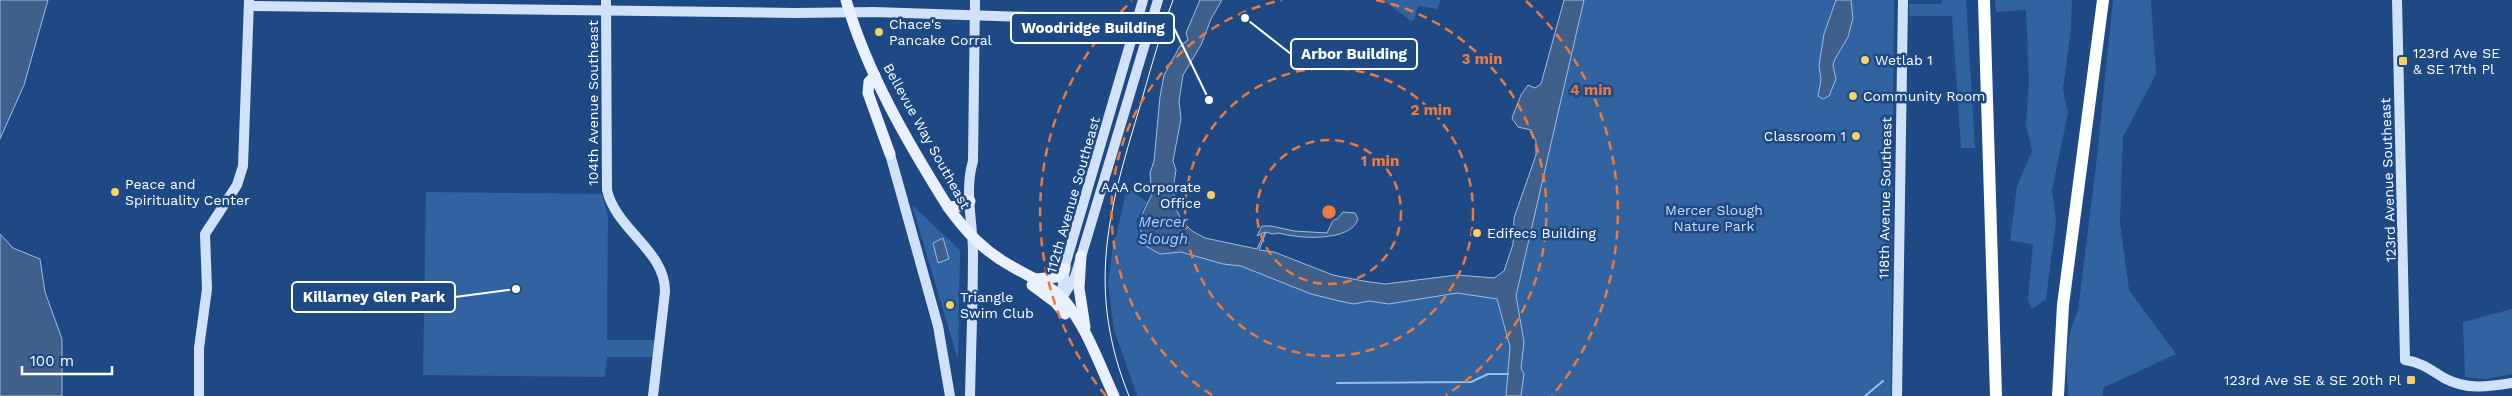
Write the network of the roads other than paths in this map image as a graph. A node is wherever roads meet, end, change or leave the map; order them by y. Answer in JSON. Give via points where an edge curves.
{"nodes":[{"id":1,"x":606,"y":0,"type":"edge"},
{"id":2,"x":846,"y":0,"type":"edge"},
{"id":3,"x":975,"y":0,"type":"edge"},
{"id":4,"x":1143,"y":0,"type":"edge"},
{"id":5,"x":1158,"y":0,"type":"edge"},
{"id":6,"x":1902,"y":0,"type":"edge"},
{"id":7,"x":1984,"y":0,"type":"edge"},
{"id":8,"x":2103,"y":0,"type":"edge"},
{"id":9,"x":2397,"y":0,"type":"edge"},
{"id":10,"x":249,"y":3,"type":"edge"},
{"id":11,"x":606,"y":11,"type":"junction"},
{"id":12,"x":850,"y":13,"type":"junction"},
{"id":13,"x":975,"y":15,"type":"junction"},
{"id":14,"x":1060,"y":18,"type":"dead end"},
{"id":15,"x":875,"y":76,"type":"junction"},
{"id":16,"x":890,"y":154,"type":"joint"},
{"id":17,"x":973,"y":162,"type":"junction"},
{"id":18,"x":970,"y":201,"type":"junction"},
{"id":19,"x":948,"y":207,"type":"junction"},
{"id":20,"x":973,"y":239,"type":"junction"},
{"id":21,"x":1081,"y":256,"type":"junction"},
{"id":22,"x":1010,"y":266,"type":"junction"},
{"id":23,"x":1065,"y":268,"type":"junction"},
{"id":24,"x":1036,"y":280,"type":"junction"},
{"id":25,"x":1060,"y":301,"type":"junction"},
{"id":26,"x":1090,"y":345,"type":"junction"},
{"id":27,"x":2512,"y":383,"type":"edge"},
{"id":28,"x":199,"y":396,"type":"edge"},
{"id":29,"x":653,"y":396,"type":"edge"},
{"id":30,"x":950,"y":396,"type":"edge"},
{"id":31,"x":970,"y":396,"type":"edge"},
{"id":32,"x":1107,"y":396,"type":"edge"},
{"id":33,"x":1114,"y":396,"type":"edge"},
{"id":34,"x":1897,"y":396,"type":"edge"},
{"id":35,"x":1996,"y":396,"type":"edge"},
{"id":36,"x":2058,"y":396,"type":"edge"}],
"edges":[{"from":1,"to":11,"type":"street","name":"104th Avenue Southeast"},
{"from":2,"to":12,"type":"main road","name":"Bellevue Way Southeast"},
{"from":3,"to":13,"type":"street"},
{"from":4,"to":23,"type":"street","name":"112th Avenue Southeast"},
{"from":5,"to":21,"type":"street","name":"112th Avenue Southeast"},
{"from":6,"to":34,"type":"street","name":"118th Avenue Southeast"},
{"from":7,"to":35,"type":"highway"},
{"from":8,"to":36,"type":"highway","via":[[2063,305]]},
{"from":9,"to":27,"type":"street","name":"123rd Avenue Southeast","via":[[2406,360],[2462,385],[2479,387]]},
{"from":10,"to":11,"type":"street"},
{"from":10,"to":28,"type":"street","via":[[242,171],[204,234],[207,289],[199,348]]},
{"from":11,"to":12,"type":"street"},
{"from":11,"to":29,"type":"street","name":"104th Avenue Southeast","via":[[608,195],[619,218],[665,276]]},
{"from":12,"to":13,"type":"street"},
{"from":12,"to":15,"type":"main road","name":"Bellevue Way Southeast"},
{"from":13,"to":14,"type":"street"},
{"from":13,"to":17,"type":"street"},
{"from":15,"to":16,"type":"main road","via":[[868,93]]},
{"from":15,"to":19,"type":"main road","name":"Bellevue Way Southeast"},
{"from":16,"to":30,"type":"street","via":[[938,326]]},
{"from":17,"to":18,"type":"street"},
{"from":17,"to":20,"type":"street","via":[[976,171],[976,227]]},
{"from":18,"to":19,"type":"main road","via":[[963,206]]},
{"from":18,"to":20,"type":"street"},
{"from":19,"to":20,"type":"main road","name":"Bellevue Way Southeast"},
{"from":20,"to":22,"type":"main road","name":"Bellevue Way Southeast"},
{"from":20,"to":31,"type":"street"},
{"from":21,"to":25,"type":"street","name":"112th Avenue Southeast","via":[[1072,283]]},
{"from":21,"to":26,"type":"main road","via":[[1080,296]]},
{"from":22,"to":24,"type":"main road","name":"Bellevue Way Southeast"},
{"from":22,"to":25,"type":"main road","name":"Bellevue Way Southeast"},
{"from":23,"to":24,"type":"main road","via":[[1057,277]]},
{"from":23,"to":25,"type":"street","name":"112th Avenue Southeast"},
{"from":24,"to":25,"type":"main road","name":"Bellevue Way Southeast"},
{"from":25,"to":26,"type":"main road","name":"Bellevue Way Southeast","via":[[1071,310]]},
{"from":25,"to":32,"type":"main road","name":"Bellevue Way Southeast"},
{"from":26,"to":33,"type":"main road","name":"Bellevue Way Southeast"}]}
